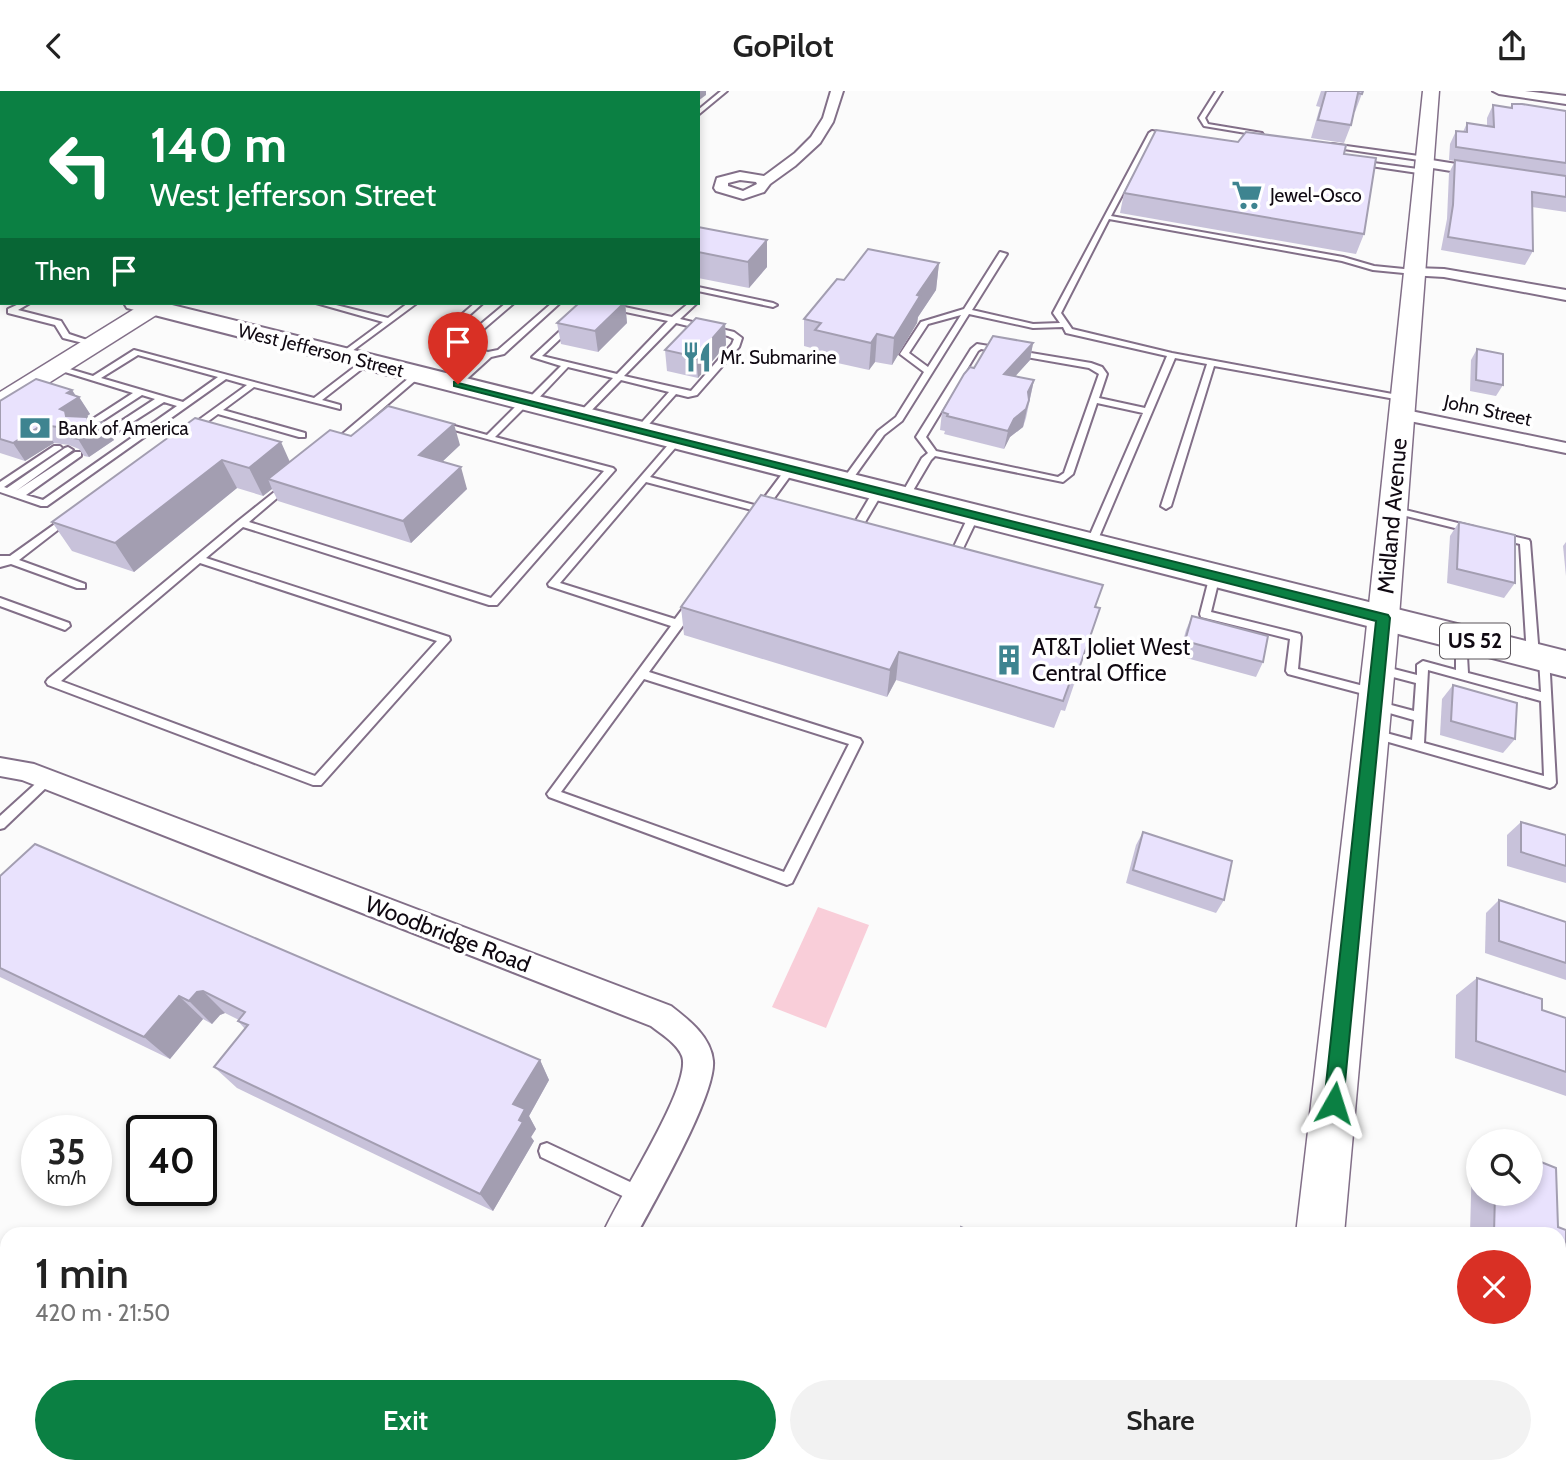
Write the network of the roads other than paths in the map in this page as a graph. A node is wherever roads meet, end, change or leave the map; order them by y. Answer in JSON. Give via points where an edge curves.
{"nodes":[{"id":1,"x":724,"y":91,"type":"edge"},
{"id":2,"x":837,"y":91,"type":"edge"},
{"id":3,"x":1219,"y":91,"type":"edge"},
{"id":4,"x":1431,"y":91,"type":"edge"},
{"id":5,"x":1499,"y":91,"type":"edge"},
{"id":6,"x":1566,"y":100,"type":"edge"},
{"id":7,"x":700,"y":111,"type":"edge"},
{"id":8,"x":1266,"y":136,"type":"edge"},
{"id":9,"x":1179,"y":137,"type":"edge"},
{"id":10,"x":1319,"y":144,"type":"edge"},
{"id":11,"x":1356,"y":162,"type":"edge"},
{"id":12,"x":1425,"y":165,"type":"junction"},
{"id":13,"x":1502,"y":174,"type":"edge"},
{"id":14,"x":764,"y":182,"type":"dead end"},
{"id":15,"x":1107,"y":217,"type":"junction"},
{"id":16,"x":1003,"y":254,"type":"dead end"},
{"id":17,"x":1413,"y":272,"type":"junction"},
{"id":18,"x":702,"y":290,"type":"edge"},
{"id":19,"x":1566,"y":295,"type":"edge"},
{"id":20,"x":22,"y":305,"type":"edge"},
{"id":21,"x":149,"y":305,"type":"edge"},
{"id":22,"x":154,"y":305,"type":"edge"},
{"id":23,"x":345,"y":305,"type":"edge"},
{"id":24,"x":410,"y":305,"type":"edge"},
{"id":25,"x":478,"y":305,"type":"edge"},
{"id":26,"x":508,"y":305,"type":"edge"},
{"id":27,"x":554,"y":305,"type":"edge"},
{"id":28,"x":593,"y":305,"type":"edge"},
{"id":29,"x":604,"y":305,"type":"edge"},
{"id":30,"x":690,"y":305,"type":"edge"},
{"id":31,"x":773,"y":305,"type":"dead end"},
{"id":32,"x":967,"y":311,"type":"junction"},
{"id":33,"x":674,"y":320,"type":"junction"},
{"id":34,"x":389,"y":321,"type":"junction"},
{"id":35,"x":1065,"y":325,"type":"junction"},
{"id":36,"x":95,"y":344,"type":"junction"},
{"id":37,"x":458,"y":347,"type":"junction"},
{"id":38,"x":488,"y":355,"type":"junction"},
{"id":39,"x":1172,"y":355,"type":"junction"},
{"id":40,"x":356,"y":358,"type":"junction"},
{"id":41,"x":1211,"y":363,"type":"junction"},
{"id":42,"x":568,"y":364,"type":"junction"},
{"id":43,"x":56,"y":368,"type":"junction"},
{"id":44,"x":929,"y":372,"type":"junction"},
{"id":45,"x":419,"y":374,"type":"junction"},
{"id":46,"x":225,"y":376,"type":"junction"},
{"id":47,"x":619,"y":377,"type":"junction"},
{"id":48,"x":94,"y":379,"type":"junction"},
{"id":49,"x":253,"y":384,"type":"junction"},
{"id":50,"x":458,"y":384,"type":"junction"},
{"id":51,"x":674,"y":391,"type":"junction"},
{"id":52,"x":145,"y":394,"type":"junction"},
{"id":53,"x":162,"y":399,"type":"junction"},
{"id":54,"x":1094,"y":400,"type":"junction"},
{"id":55,"x":316,"y":401,"type":"junction"},
{"id":56,"x":528,"y":402,"type":"junction"},
{"id":57,"x":0,"y":403,"type":"edge"},
{"id":58,"x":184,"y":405,"type":"junction"},
{"id":59,"x":337,"y":407,"type":"dead end"},
{"id":60,"x":1402,"y":407,"type":"junction"},
{"id":61,"x":379,"y":408,"type":"junction"},
{"id":62,"x":216,"y":411,"type":"junction"},
{"id":63,"x":391,"y":411,"type":"edge"},
{"id":64,"x":1148,"y":411,"type":"junction"},
{"id":65,"x":582,"y":415,"type":"junction"},
{"id":66,"x":428,"y":421,"type":"edge"},
{"id":67,"x":82,"y":430,"type":"edge"},
{"id":68,"x":639,"y":430,"type":"junction"},
{"id":69,"x":92,"y":433,"type":"edge"},
{"id":70,"x":183,"y":435,"type":"edge"},
{"id":71,"x":302,"y":435,"type":"dead end"},
{"id":72,"x":103,"y":437,"type":"edge"},
{"id":73,"x":489,"y":437,"type":"junction"},
{"id":74,"x":677,"y":440,"type":"junction"},
{"id":75,"x":1566,"y":448,"type":"edge"},
{"id":76,"x":326,"y":452,"type":"edge"},
{"id":77,"x":933,"y":453,"type":"junction"},
{"id":78,"x":791,"y":468,"type":"junction"},
{"id":79,"x":294,"y":479,"type":"edge"},
{"id":80,"x":645,"y":479,"type":"junction"},
{"id":81,"x":846,"y":482,"type":"junction"},
{"id":82,"x":3,"y":489,"type":"edge"},
{"id":83,"x":892,"y":494,"type":"junction"},
{"id":84,"x":19,"y":495,"type":"junction"},
{"id":85,"x":1166,"y":506,"type":"dead end"},
{"id":86,"x":761,"y":509,"type":"junction"},
{"id":87,"x":1393,"y":510,"type":"junction"},
{"id":88,"x":75,"y":513,"type":"edge"},
{"id":89,"x":774,"y":513,"type":"edge"},
{"id":90,"x":974,"y":515,"type":"junction"},
{"id":91,"x":752,"y":521,"type":"edge"},
{"id":92,"x":242,"y":523,"type":"junction"},
{"id":93,"x":840,"y":530,"type":"edge"},
{"id":94,"x":853,"y":534,"type":"junction"},
{"id":95,"x":866,"y":537,"type":"edge"},
{"id":96,"x":1091,"y":544,"type":"junction"},
{"id":97,"x":940,"y":557,"type":"edge"},
{"id":98,"x":199,"y":559,"type":"junction"},
{"id":99,"x":3,"y":561,"type":"edge"},
{"id":100,"x":1215,"y":575,"type":"junction"},
{"id":101,"x":81,"y":586,"type":"dead end"},
{"id":102,"x":700,"y":593,"type":"edge"},
{"id":103,"x":0,"y":603,"type":"edge"},
{"id":104,"x":1383,"y":618,"type":"junction"},
{"id":105,"x":678,"y":624,"type":"junction"},
{"id":106,"x":65,"y":627,"type":"dead end"},
{"id":107,"x":1461,"y":638,"type":"junction"},
{"id":108,"x":1548,"y":660,"type":"edge"},
{"id":109,"x":642,"y":674,"type":"junction"},
{"id":110,"x":1462,"y":675,"type":"junction"},
{"id":111,"x":1422,"y":680,"type":"junction"},
{"id":112,"x":1546,"y":698,"type":"junction"},
{"id":113,"x":1375,"y":700,"type":"junction"},
{"id":114,"x":1420,"y":717,"type":"junction"},
{"id":115,"x":1418,"y":746,"type":"junction"},
{"id":116,"x":0,"y":767,"type":"edge"},
{"id":117,"x":47,"y":780,"type":"junction"},
{"id":118,"x":0,"y":824,"type":"edge"},
{"id":119,"x":547,"y":1151,"type":"dead end"},
{"id":120,"x":639,"y":1195,"type":"junction"},
{"id":121,"x":623,"y":1227,"type":"edge"},
{"id":122,"x":1321,"y":1227,"type":"edge"}],
"edges":[{"from":1,"to":7,"type":"lane"},
{"from":2,"to":14,"type":"street","via":[[829,118],[816,138]]},
{"from":3,"to":8,"type":"lane","via":[[1202,118],[1206,125]]},
{"from":4,"to":12,"type":"main road","name":"Midland Avenue"},
{"from":5,"to":6,"type":"street"},
{"from":9,"to":15,"type":"lane","via":[[1152,132]]},
{"from":10,"to":12,"type":"lane"},
{"from":11,"to":12,"type":"lane"},
{"from":12,"to":13,"type":"street"},
{"from":12,"to":17,"type":"main road","name":"Midland Avenue"},
{"from":15,"to":17,"type":"lane"},
{"from":15,"to":35,"type":"lane","via":[[1057,313]]},
{"from":16,"to":32,"type":"lane"},
{"from":17,"to":19,"type":"street","via":[[1444,273]]},
{"from":17,"to":60,"type":"main road","name":"Midland Avenue"},
{"from":18,"to":31,"type":"lane"},
{"from":20,"to":36,"type":"lane","via":[[11,311],[58,323],[66,336]]},
{"from":21,"to":36,"type":"main road"},
{"from":22,"to":40,"type":"main road","name":"West Jefferson Street","number":"US 52"},
{"from":23,"to":34,"type":"lane"},
{"from":24,"to":34,"type":"lane"},
{"from":25,"to":37,"type":"lane","via":[[443,334],[442,341]]},
{"from":26,"to":37,"type":"lane"},
{"from":27,"to":38,"type":"lane","via":[[501,352]]},
{"from":28,"to":42,"type":"lane","via":[[536,357]]},
{"from":29,"to":33,"type":"lane"},
{"from":30,"to":33,"type":"lane"},
{"from":32,"to":35,"type":"lane","via":[[1033,326]]},
{"from":32,"to":44,"type":"lane"},
{"from":32,"to":44,"type":"lane","via":[[925,322],[904,354]]},
{"from":33,"to":47,"type":"lane"},
{"from":33,"to":51,"type":"lane","via":[[736,335],[738,342],[694,393]]},
{"from":34,"to":40,"type":"lane"},
{"from":35,"to":39,"type":"lane","via":[[1069,331]]},
{"from":36,"to":43,"type":"main road"},
{"from":37,"to":38,"type":"lane"},
{"from":38,"to":50,"type":"lane"},
{"from":39,"to":41,"type":"lane"},
{"from":39,"to":64,"type":"lane"},
{"from":40,"to":45,"type":"main road","name":"West Jefferson Street","number":"US 52"},
{"from":40,"to":55,"type":"lane"},
{"from":41,"to":60,"type":"lane"},
{"from":41,"to":85,"type":"lane"},
{"from":42,"to":47,"type":"lane"},
{"from":42,"to":56,"type":"lane"},
{"from":43,"to":48,"type":"lane"},
{"from":43,"to":57,"type":"main road"},
{"from":44,"to":81,"type":"lane","via":[[899,419],[881,433]]},
{"from":45,"to":50,"type":"main road","name":"West Jefferson Street","number":"US 52"},
{"from":45,"to":61,"type":"lane"},
{"from":46,"to":48,"type":"lane","via":[[137,352]]},
{"from":46,"to":49,"type":"lane"},
{"from":46,"to":58,"type":"lane"},
{"from":47,"to":51,"type":"lane"},
{"from":47,"to":65,"type":"lane"},
{"from":48,"to":52,"type":"lane"},
{"from":49,"to":55,"type":"lane"},
{"from":49,"to":62,"type":"lane"},
{"from":50,"to":56,"type":"main road","name":"West Jefferson Street","number":"US 52"},
{"from":51,"to":68,"type":"lane"},
{"from":52,"to":53,"type":"lane"},
{"from":52,"to":67,"type":"lane"},
{"from":52,"to":69,"type":"lane"},
{"from":53,"to":58,"type":"lane"},
{"from":53,"to":72,"type":"lane"},
{"from":54,"to":64,"type":"lane"},
{"from":54,"to":77,"type":"lane","via":[[1068,474],[1060,480]]},
{"from":54,"to":77,"type":"lane","via":[[1103,374],[1099,369],[992,346],[975,349],[920,437]]},
{"from":55,"to":59,"type":"lane"},
{"from":56,"to":65,"type":"main road","name":"West Jefferson Street","number":"US 52"},
{"from":56,"to":73,"type":"lane"},
{"from":58,"to":84,"type":"lane","via":[[44,504]]},
{"from":60,"to":75,"type":"street","name":"John Street"},
{"from":60,"to":87,"type":"main road","name":"Midland Avenue"},
{"from":61,"to":63,"type":"lane"},
{"from":61,"to":76,"type":"lane"},
{"from":62,"to":70,"type":"lane"},
{"from":62,"to":71,"type":"lane"},
{"from":64,"to":96,"type":"lane"},
{"from":65,"to":68,"type":"main road","name":"West Jefferson Street","number":"US 52"},
{"from":66,"to":73,"type":"lane"},
{"from":68,"to":74,"type":"main road","name":"West Jefferson Street","number":"US 52"},
{"from":73,"to":92,"type":"lane","via":[[610,470],[493,602]]},
{"from":74,"to":78,"type":"main road","name":"West Jefferson Street","number":"US 52"},
{"from":74,"to":80,"type":"lane"},
{"from":77,"to":83,"type":"lane"},
{"from":78,"to":81,"type":"main road","name":"West Jefferson Street","number":"US 52"},
{"from":78,"to":86,"type":"lane"},
{"from":79,"to":92,"type":"lane"},
{"from":80,"to":86,"type":"lane"},
{"from":80,"to":105,"type":"lane","via":[[553,585]]},
{"from":81,"to":83,"type":"main road","name":"West Jefferson Street","number":"US 52"},
{"from":82,"to":84,"type":"lane"},
{"from":82,"to":84,"type":"lane","via":[[68,451]]},
{"from":83,"to":90,"type":"main road","name":"West Jefferson Street","number":"US 52"},
{"from":83,"to":94,"type":"lane"},
{"from":86,"to":89,"type":"lane"},
{"from":86,"to":91,"type":"lane"},
{"from":87,"to":104,"type":"main road","name":"Midland Avenue"},
{"from":87,"to":108,"type":"lane","via":[[1525,542]]},
{"from":88,"to":99,"type":"lane"},
{"from":90,"to":96,"type":"main road","name":"West Jefferson Street","number":"US 52"},
{"from":90,"to":97,"type":"lane","via":[[952,561]]},
{"from":92,"to":98,"type":"lane"},
{"from":93,"to":94,"type":"lane"},
{"from":94,"to":95,"type":"lane"},
{"from":96,"to":100,"type":"main road","name":"West Jefferson Street","number":"US 52"},
{"from":98,"to":98,"type":"lane","via":[[52,681],[317,782],[445,640]]},
{"from":99,"to":101,"type":"lane"},
{"from":100,"to":104,"type":"main road","name":"West Jefferson Street","number":"US 52"},
{"from":100,"to":113,"type":"lane","via":[[1205,614],[1296,637],[1292,671]]},
{"from":102,"to":105,"type":"lane"},
{"from":103,"to":106,"type":"lane"},
{"from":104,"to":107,"type":"main road","name":"West Jefferson Street","number":"US 52"},
{"from":104,"to":113,"type":"main road","name":"Midland Avenue"},
{"from":105,"to":109,"type":"lane"},
{"from":107,"to":108,"type":"main road","name":"West Jefferson Street","number":"US 52"},
{"from":107,"to":110,"type":"lane"},
{"from":108,"to":112,"type":"lane"},
{"from":109,"to":109,"type":"lane","via":[[553,794],[787,879],[856,742]]},
{"from":110,"to":111,"type":"lane","via":[[1423,665]]},
{"from":110,"to":112,"type":"lane"},
{"from":111,"to":113,"type":"lane"},
{"from":111,"to":114,"type":"lane"},
{"from":112,"to":115,"type":"lane","via":[[1550,783]]},
{"from":113,"to":114,"type":"lane"},
{"from":113,"to":115,"type":"lane"},
{"from":113,"to":122,"type":"main road","name":"Midland Avenue"},
{"from":114,"to":115,"type":"lane"},
{"from":116,"to":117,"type":"street","name":"Woodbridge Road"},
{"from":117,"to":118,"type":"lane"},
{"from":117,"to":120,"type":"street","name":"Woodbridge Road","via":[[661,1016],[687,1036],[699,1062],[693,1090]]},
{"from":119,"to":120,"type":"lane"},
{"from":120,"to":121,"type":"street","name":"Woodbridge Road"}]}
